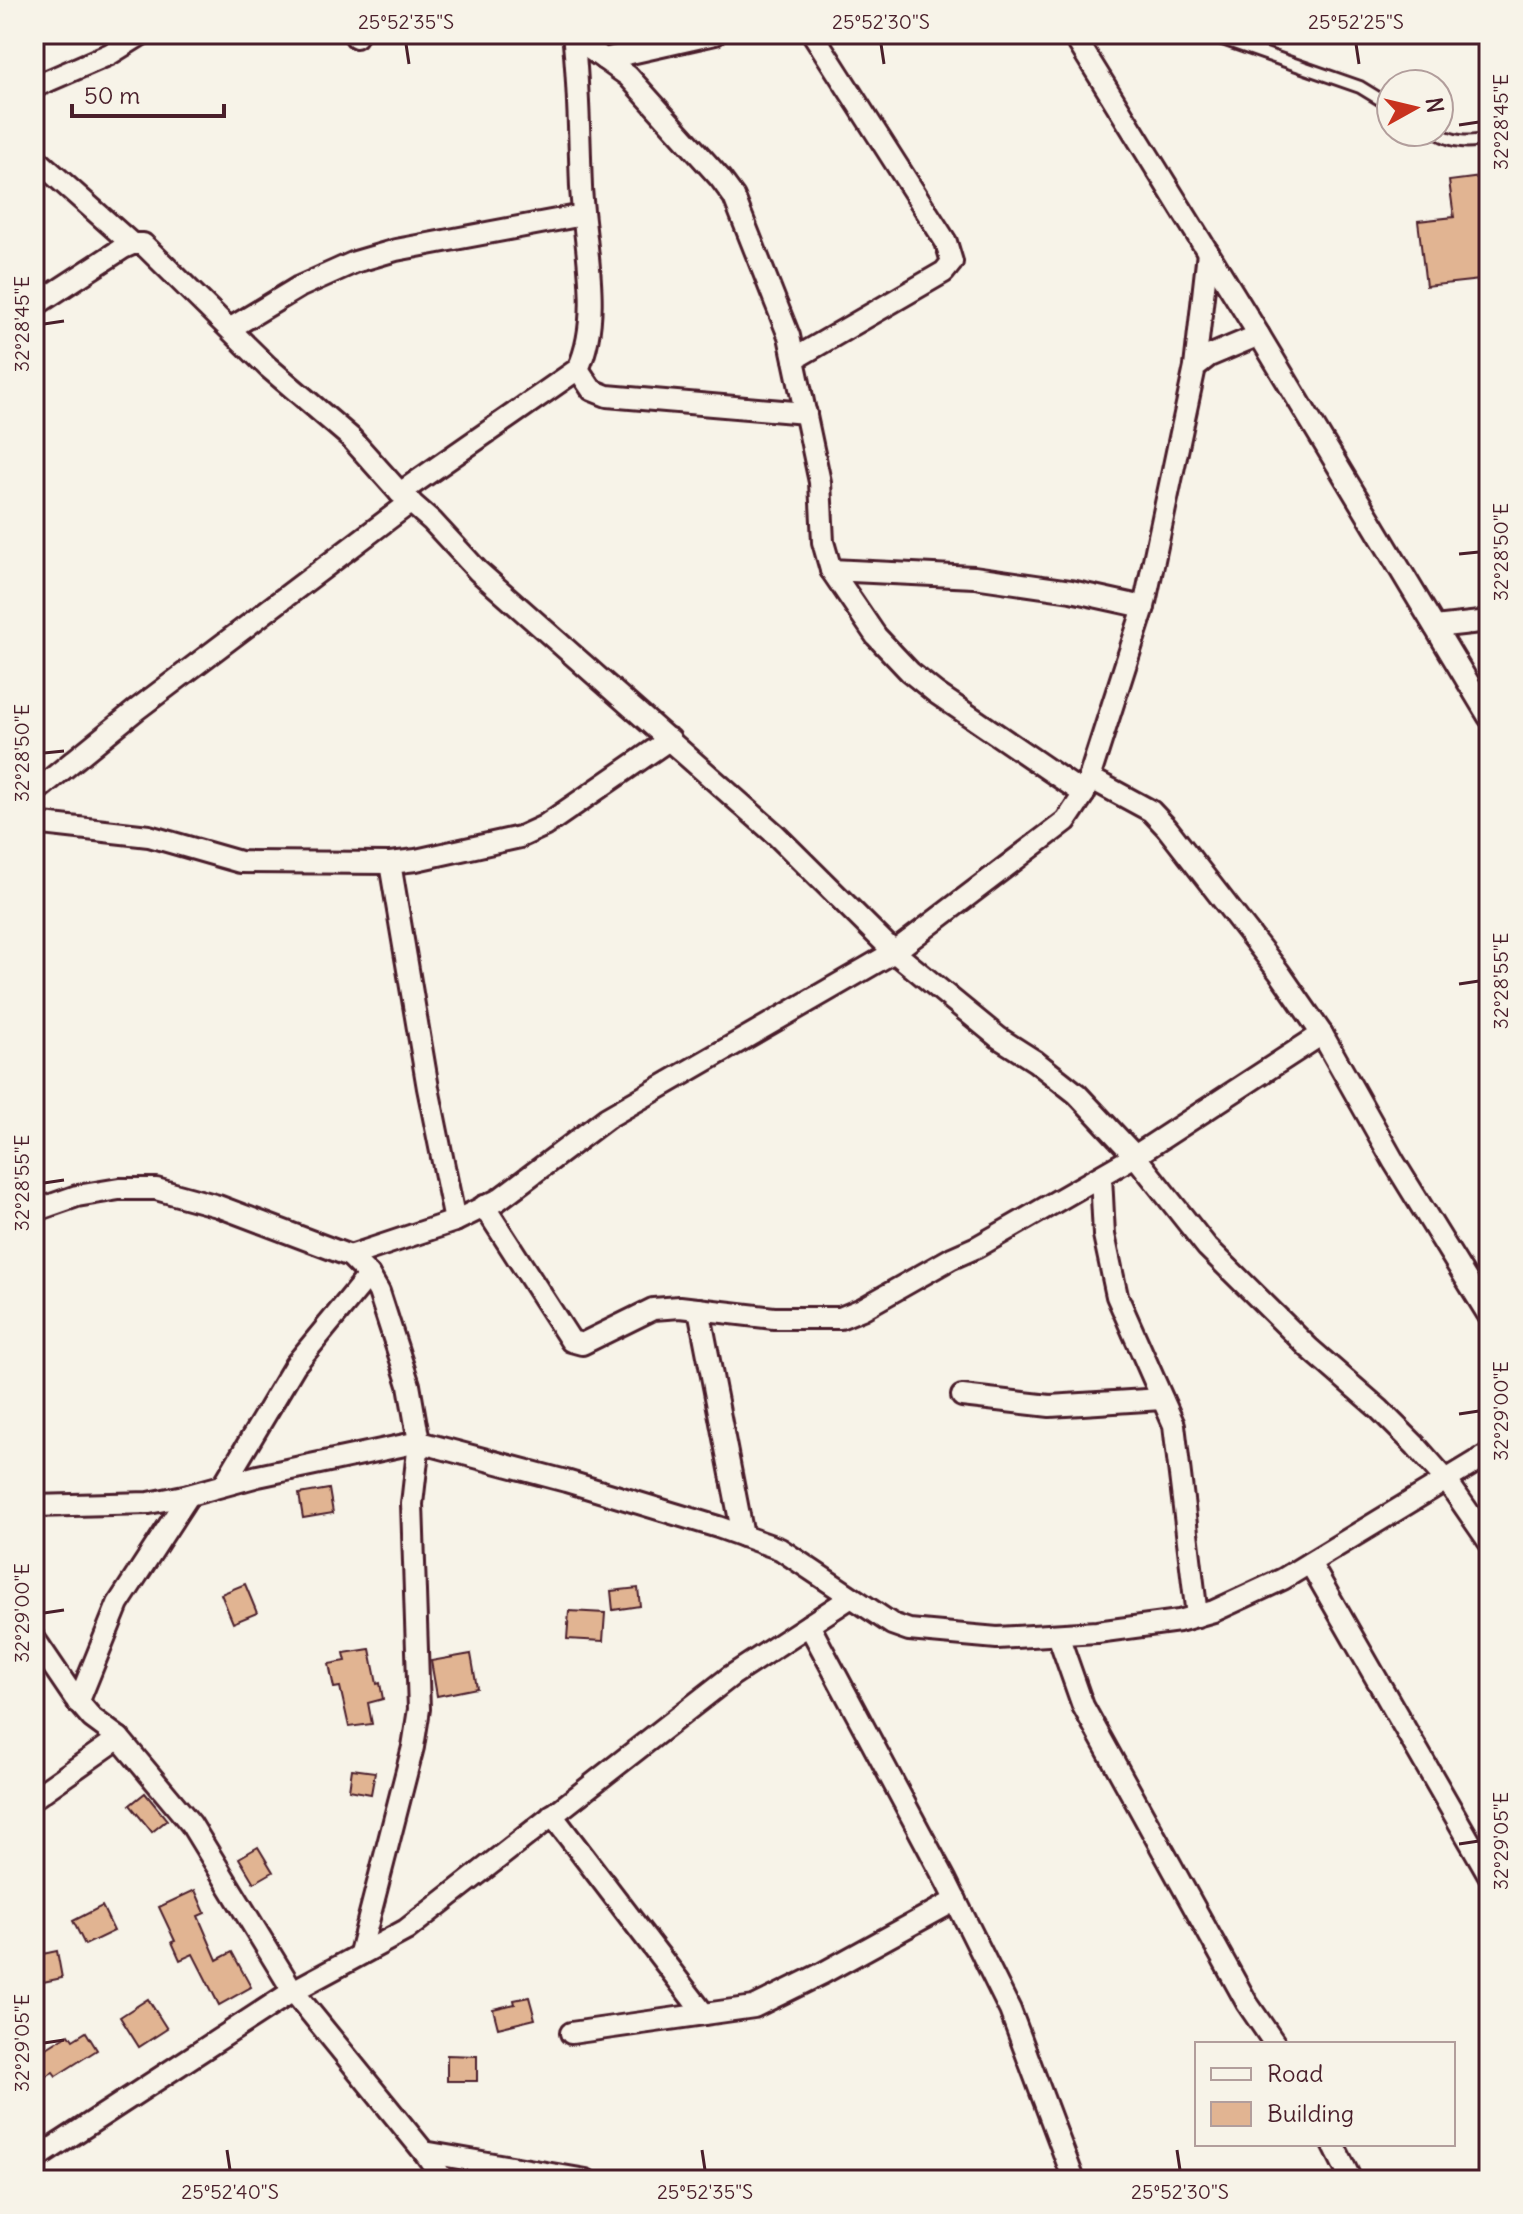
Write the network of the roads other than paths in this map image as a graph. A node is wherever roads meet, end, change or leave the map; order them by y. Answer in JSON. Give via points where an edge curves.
{"nodes":[{"id":1,"x":142,"y":34,"type":"edge"},
{"id":2,"x":715,"y":34,"type":"edge"},
{"id":3,"x":813,"y":34,"type":"edge"},
{"id":4,"x":1073,"y":34,"type":"edge"},
{"id":5,"x":1208,"y":34,"type":"edge"},
{"id":6,"x":573,"y":35,"type":"edge"},
{"id":7,"x":604,"y":59,"type":"junction"},
{"id":8,"x":37,"y":89,"type":"edge"},
{"id":9,"x":1375,"y":96,"type":"edge"},
{"id":10,"x":1489,"y":139,"type":"edge"},
{"id":11,"x":1455,"y":141,"type":"edge"},
{"id":12,"x":34,"y":157,"type":"edge"},
{"id":13,"x":583,"y":215,"type":"junction"},
{"id":14,"x":132,"y":244,"type":"junction"},
{"id":15,"x":1208,"y":252,"type":"junction"},
{"id":16,"x":34,"y":306,"type":"edge"},
{"id":17,"x":231,"y":328,"type":"junction"},
{"id":18,"x":1259,"y":335,"type":"junction"},
{"id":19,"x":794,"y":359,"type":"junction"},
{"id":20,"x":1195,"y":367,"type":"junction"},
{"id":21,"x":578,"y":369,"type":"junction"},
{"id":22,"x":806,"y":413,"type":"junction"},
{"id":23,"x":406,"y":497,"type":"junction"},
{"id":24,"x":831,"y":570,"type":"junction"},
{"id":25,"x":1144,"y":607,"type":"junction"},
{"id":26,"x":1489,"y":621,"type":"edge"},
{"id":27,"x":1435,"y":627,"type":"junction"},
{"id":28,"x":1489,"y":717,"type":"edge"},
{"id":29,"x":670,"y":739,"type":"junction"},
{"id":30,"x":1087,"y":786,"type":"junction"},
{"id":31,"x":34,"y":793,"type":"edge"},
{"id":32,"x":34,"y":823,"type":"edge"},
{"id":33,"x":390,"y":863,"type":"junction"},
{"id":34,"x":894,"y":952,"type":"junction"},
{"id":35,"x":1322,"y":1034,"type":"junction"},
{"id":36,"x":1135,"y":1156,"type":"junction"},
{"id":37,"x":1101,"y":1176,"type":"junction"},
{"id":38,"x":484,"y":1206,"type":"junction"},
{"id":39,"x":34,"y":1211,"type":"edge"},
{"id":40,"x":455,"y":1221,"type":"junction"},
{"id":41,"x":350,"y":1256,"type":"junction"},
{"id":42,"x":369,"y":1275,"type":"junction"},
{"id":43,"x":699,"y":1309,"type":"junction"},
{"id":44,"x":1489,"y":1316,"type":"edge"},
{"id":45,"x":962,"y":1396,"type":"dead end"},
{"id":46,"x":1162,"y":1399,"type":"junction"},
{"id":47,"x":419,"y":1442,"type":"junction"},
{"id":48,"x":1489,"y":1454,"type":"edge"},
{"id":49,"x":1447,"y":1481,"type":"junction"},
{"id":50,"x":224,"y":1484,"type":"junction"},
{"id":51,"x":189,"y":1495,"type":"junction"},
{"id":52,"x":34,"y":1506,"type":"edge"},
{"id":53,"x":743,"y":1536,"type":"junction"},
{"id":54,"x":1489,"y":1542,"type":"edge"},
{"id":55,"x":1310,"y":1563,"type":"junction"},
{"id":56,"x":850,"y":1598,"type":"junction"},
{"id":57,"x":1197,"y":1616,"type":"junction"},
{"id":58,"x":809,"y":1625,"type":"junction"},
{"id":59,"x":1058,"y":1635,"type":"junction"},
{"id":60,"x":34,"y":1638,"type":"edge"},
{"id":61,"x":78,"y":1703,"type":"junction"},
{"id":62,"x":119,"y":1738,"type":"junction"},
{"id":63,"x":34,"y":1798,"type":"edge"},
{"id":64,"x":552,"y":1815,"type":"junction"},
{"id":65,"x":1489,"y":1875,"type":"edge"},
{"id":66,"x":956,"y":1900,"type":"junction"},
{"id":67,"x":360,"y":1953,"type":"junction"},
{"id":68,"x":293,"y":1991,"type":"junction"},
{"id":69,"x":704,"y":2014,"type":"junction"},
{"id":70,"x":571,"y":2033,"type":"dead end"},
{"id":71,"x":1274,"y":2042,"type":"edge"},
{"id":72,"x":1334,"y":2146,"type":"edge"},
{"id":73,"x":424,"y":2152,"type":"junction"},
{"id":74,"x":34,"y":2160,"type":"edge"},
{"id":75,"x":444,"y":2180,"type":"edge"},
{"id":76,"x":586,"y":2180,"type":"edge"},
{"id":77,"x":1074,"y":2180,"type":"edge"},
{"id":78,"x":1351,"y":2180,"type":"edge"}],
"edges":[{"from":1,"to":8,"type":"street"},
{"from":2,"to":7,"type":"street"},
{"from":3,"to":19,"type":"street","via":[[946,242],[952,262],[944,272]]},
{"from":4,"to":15,"type":"street"},
{"from":5,"to":9,"type":"lane"},
{"from":6,"to":7,"type":"street"},
{"from":6,"to":13,"type":"street"},
{"from":7,"to":19,"type":"street","via":[[628,76],[734,197]]},
{"from":10,"to":11,"type":"lane"},
{"from":12,"to":14,"type":"street"},
{"from":13,"to":17,"type":"street","via":[[355,262],[299,287]]},
{"from":13,"to":21,"type":"street","via":[[591,311]]},
{"from":14,"to":16,"type":"street"},
{"from":14,"to":17,"type":"street","via":[[143,244]]},
{"from":15,"to":18,"type":"street"},
{"from":15,"to":20,"type":"street"},
{"from":17,"to":23,"type":"street","via":[[296,393],[350,437]]},
{"from":18,"to":20,"type":"street"},
{"from":18,"to":27,"type":"street"},
{"from":19,"to":22,"type":"street"},
{"from":20,"to":25,"type":"street"},
{"from":21,"to":22,"type":"street","via":[[592,390],[607,396]]},
{"from":21,"to":23,"type":"street"},
{"from":22,"to":24,"type":"street"},
{"from":23,"to":29,"type":"street","via":[[478,571]]},
{"from":23,"to":31,"type":"street"},
{"from":24,"to":25,"type":"street","via":[[974,577]]},
{"from":24,"to":30,"type":"street","via":[[876,636],[910,672]]},
{"from":25,"to":30,"type":"street"},
{"from":26,"to":27,"type":"street"},
{"from":27,"to":28,"type":"street"},
{"from":29,"to":33,"type":"street","via":[[520,837]]},
{"from":29,"to":34,"type":"street"},
{"from":30,"to":34,"type":"street","via":[[1066,821]]},
{"from":30,"to":35,"type":"street","via":[[1151,811]]},
{"from":32,"to":33,"type":"street","via":[[149,836],[240,862]]},
{"from":33,"to":40,"type":"street"},
{"from":34,"to":36,"type":"street","via":[[1077,1094]]},
{"from":34,"to":38,"type":"street","via":[[607,1118]]},
{"from":35,"to":36,"type":"street"},
{"from":35,"to":44,"type":"street"},
{"from":36,"to":37,"type":"street"},
{"from":36,"to":49,"type":"street","via":[[1207,1247],[1389,1418]]},
{"from":37,"to":43,"type":"street","via":[[840,1318],[774,1318]]},
{"from":37,"to":46,"type":"street","via":[[1104,1235],[1117,1296]]},
{"from":38,"to":40,"type":"street"},
{"from":38,"to":43,"type":"street","via":[[571,1341],[582,1344],[653,1309]]},
{"from":39,"to":41,"type":"street","via":[[77,1196],[156,1189],[218,1206]]},
{"from":40,"to":41,"type":"street"},
{"from":41,"to":42,"type":"street"},
{"from":42,"to":47,"type":"street","via":[[409,1385]]},
{"from":42,"to":50,"type":"street","via":[[295,1365]]},
{"from":43,"to":53,"type":"street"},
{"from":45,"to":46,"type":"street","via":[[1050,1406]]},
{"from":46,"to":57,"type":"street","via":[[1176,1436]]},
{"from":47,"to":50,"type":"street"},
{"from":47,"to":53,"type":"street"},
{"from":47,"to":67,"type":"street","via":[[412,1504],[419,1709]]},
{"from":48,"to":49,"type":"street"},
{"from":49,"to":54,"type":"street"},
{"from":49,"to":55,"type":"street"},
{"from":50,"to":51,"type":"street"},
{"from":51,"to":52,"type":"street","via":[[149,1503]]},
{"from":51,"to":61,"type":"street","via":[[118,1604]]},
{"from":53,"to":56,"type":"street","via":[[780,1549]]},
{"from":55,"to":57,"type":"street"},
{"from":55,"to":65,"type":"street"},
{"from":56,"to":58,"type":"street"},
{"from":56,"to":59,"type":"street","via":[[909,1630],[997,1638]]},
{"from":57,"to":59,"type":"street"},
{"from":58,"to":64,"type":"street","via":[[731,1676]]},
{"from":58,"to":66,"type":"street"},
{"from":59,"to":71,"type":"street","via":[[1083,1706]]},
{"from":60,"to":61,"type":"street"},
{"from":61,"to":62,"type":"street"},
{"from":62,"to":63,"type":"street"},
{"from":62,"to":68,"type":"street","via":[[191,1824]]},
{"from":64,"to":67,"type":"street","via":[[406,1930]]},
{"from":64,"to":69,"type":"street"},
{"from":66,"to":69,"type":"street","via":[[754,2007]]},
{"from":66,"to":77,"type":"street","via":[[1010,2010]]},
{"from":67,"to":68,"type":"street"},
{"from":68,"to":73,"type":"street"},
{"from":68,"to":74,"type":"street"},
{"from":69,"to":70,"type":"street"},
{"from":72,"to":78,"type":"street"},
{"from":73,"to":75,"type":"street"},
{"from":73,"to":76,"type":"street"}]}
